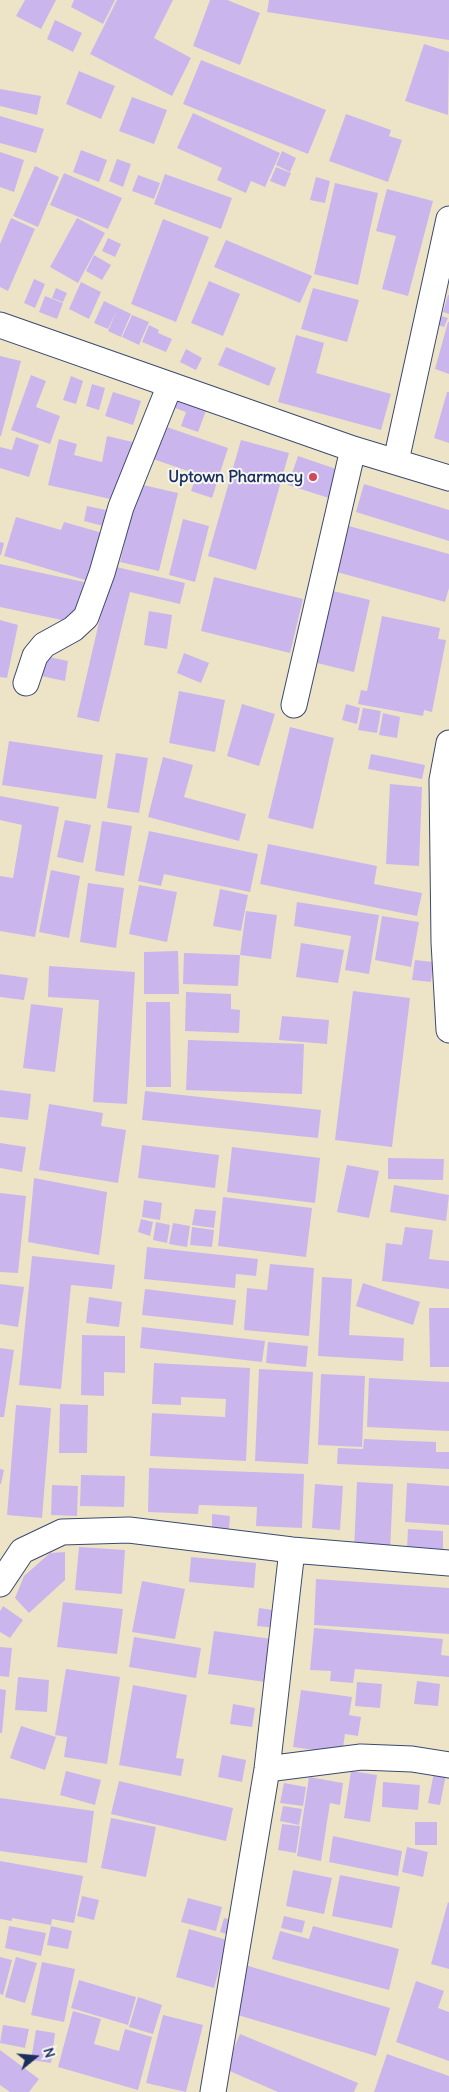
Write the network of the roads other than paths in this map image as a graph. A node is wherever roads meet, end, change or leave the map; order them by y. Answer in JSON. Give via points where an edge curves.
{"nodes":[{"id":1,"x":449,"y":219,"type":"edge"},
{"id":2,"x":0,"y":324,"type":"edge"},
{"id":3,"x":170,"y":384,"type":"junction"},
{"id":4,"x":353,"y":449,"type":"junction"},
{"id":5,"x":396,"y":461,"type":"junction"},
{"id":6,"x":449,"y":478,"type":"edge"},
{"id":7,"x":26,"y":683,"type":"dead end"},
{"id":8,"x":294,"y":704,"type":"dead end"},
{"id":9,"x":449,"y":743,"type":"edge"},
{"id":10,"x":447,"y":942,"type":"edge"},
{"id":11,"x":449,"y":1030,"type":"edge"},
{"id":12,"x":292,"y":1550,"type":"junction"},
{"id":13,"x":449,"y":1563,"type":"edge"},
{"id":14,"x":0,"y":1584,"type":"edge"},
{"id":15,"x":449,"y":1765,"type":"edge"},
{"id":16,"x":267,"y":1769,"type":"junction"},
{"id":17,"x":212,"y":2092,"type":"edge"}],
"edges":[{"from":1,"to":5,"type":"street"},
{"from":2,"to":3,"type":"street"},
{"from":3,"to":4,"type":"street"},
{"from":3,"to":7,"type":"street","via":[[122,507],[86,617],[73,629],[44,645],[35,656]]},
{"from":4,"to":5,"type":"street"},
{"from":4,"to":8,"type":"street"},
{"from":5,"to":6,"type":"street"},
{"from":9,"to":10,"type":"street","via":[[442,780]]},
{"from":10,"to":11,"type":"street"},
{"from":12,"to":13,"type":"street"},
{"from":12,"to":14,"type":"street","via":[[129,1530],[62,1532],[22,1551]]},
{"from":12,"to":16,"type":"street"},
{"from":15,"to":16,"type":"street","via":[[412,1759],[361,1757]]},
{"from":16,"to":17,"type":"street"}]}
